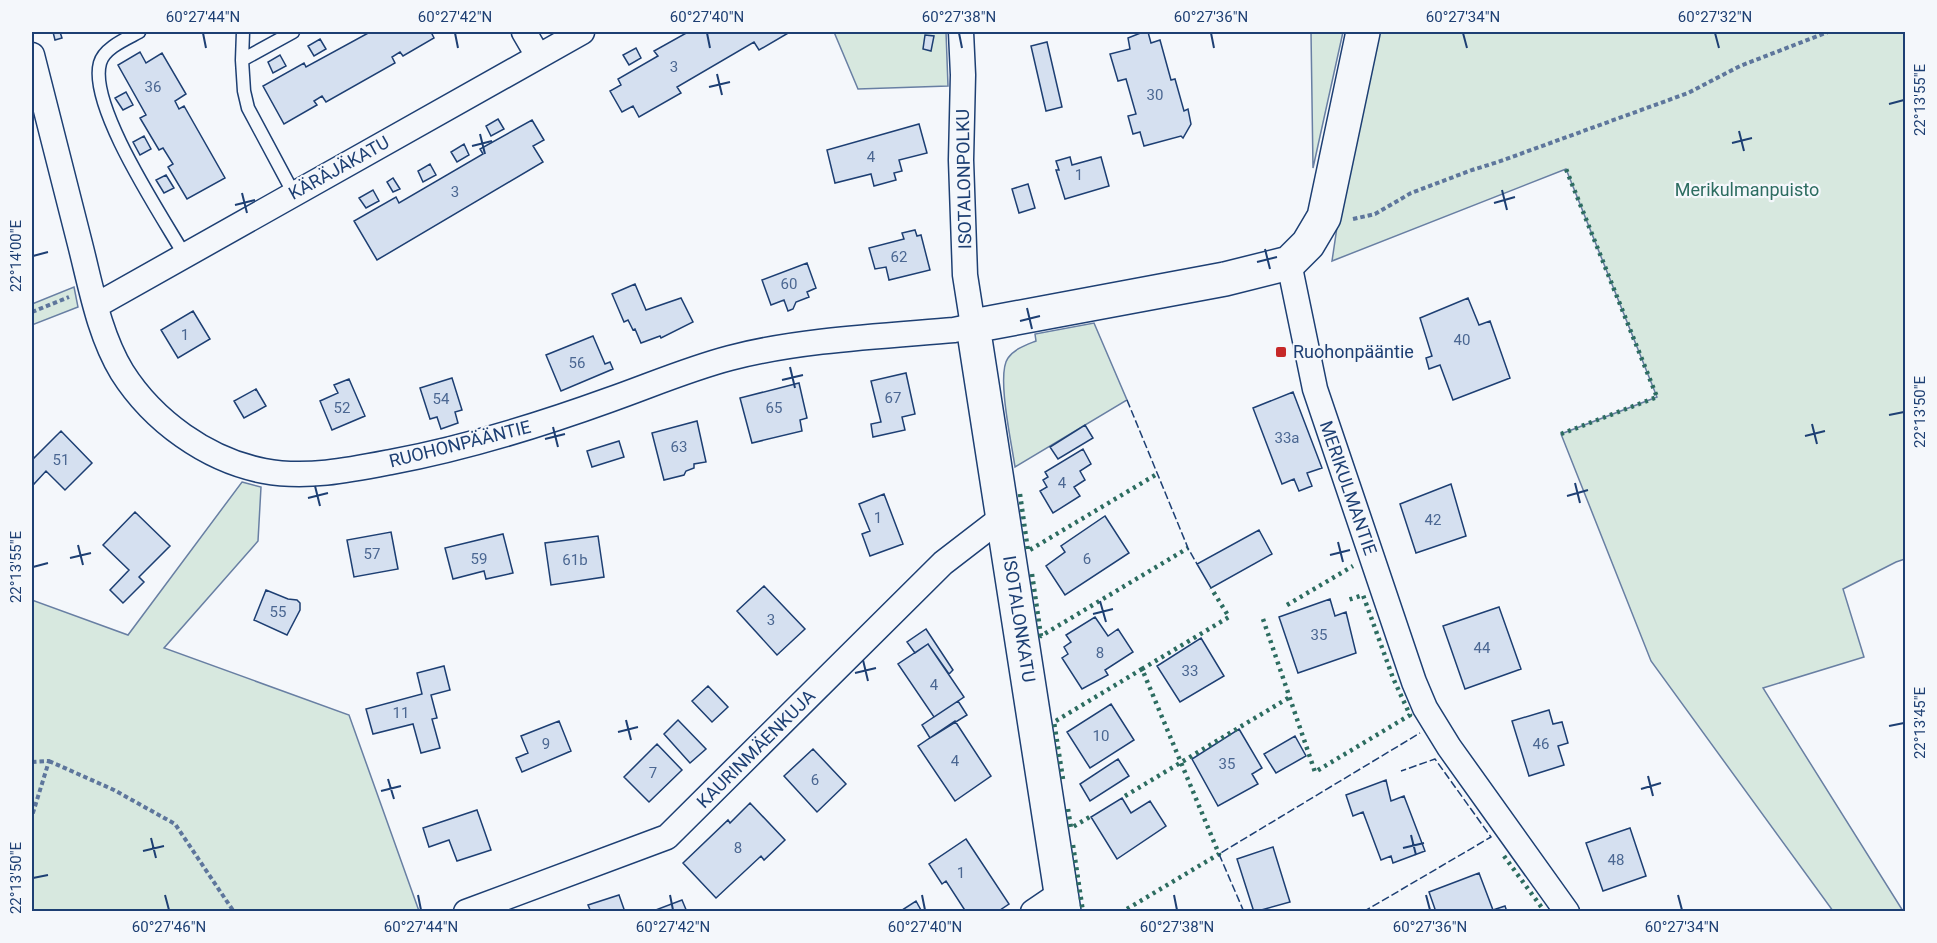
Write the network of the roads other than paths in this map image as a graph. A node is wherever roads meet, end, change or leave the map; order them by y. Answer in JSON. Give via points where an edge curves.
{"nodes":[{"id":1,"x":139,"y":32,"type":"edge"},
{"id":2,"x":243,"y":32,"type":"edge"},
{"id":3,"x":293,"y":32,"type":"edge"},
{"id":4,"x":524,"y":32,"type":"edge"},
{"id":5,"x":582,"y":32,"type":"edge"},
{"id":6,"x":961,"y":32,"type":"edge"},
{"id":7,"x":1363,"y":32,"type":"edge"},
{"id":8,"x":32,"y":55,"type":"edge"},
{"id":9,"x":538,"y":56,"type":"junction"},
{"id":10,"x":242,"y":60,"type":"junction"},
{"id":11,"x":294,"y":194,"type":"junction"},
{"id":12,"x":185,"y":256,"type":"junction"},
{"id":13,"x":1289,"y":263,"type":"junction"},
{"id":14,"x":94,"y":297,"type":"junction"},
{"id":15,"x":973,"y":326,"type":"junction"},
{"id":16,"x":1004,"y":516,"type":"junction"},
{"id":17,"x":1062,"y":902,"type":"edge"},
{"id":18,"x":466,"y":912,"type":"edge"},
{"id":19,"x":1033,"y":912,"type":"edge"},
{"id":20,"x":1568,"y":912,"type":"edge"}],
"edges":[{"from":1,"to":12,"type":"lane","via":[[106,53],[99,75],[118,142]]},
{"from":2,"to":10,"type":"lane"},
{"from":3,"to":10,"type":"lane"},
{"from":4,"to":9,"type":"street"},
{"from":5,"to":9,"type":"street","name":"KÄRÄJÄKATU"},
{"from":6,"to":15,"type":"street","name":"ISOTALONPOLKU","via":[[965,275]]},
{"from":7,"to":13,"type":"street","via":[[1324,218],[1308,244]]},
{"from":8,"to":14,"type":"street","name":"RUOHONPÄÄNTIE"},
{"from":9,"to":11,"type":"street","name":"KÄRÄJÄKATU"},
{"from":10,"to":11,"type":"lane","via":[[248,108]]},
{"from":11,"to":12,"type":"street","name":"KÄRÄJÄKATU"},
{"from":12,"to":14,"type":"street","name":"KÄRÄJÄKATU"},
{"from":13,"to":15,"type":"street","name":"RUOHONPÄÄNTIE","via":[[1225,279]]},
{"from":13,"to":20,"type":"street","name":"MERIKULMANTIE","via":[[1315,389],[1425,708]]},
{"from":14,"to":15,"type":"street","name":"RUOHONPÄÄNTIE","via":[[120,368],[166,422],[199,446],[233,463],[300,474],[373,466],[504,436],[733,357],[833,341]]},
{"from":15,"to":16,"type":"street","name":"ISOTALONKATU"},
{"from":16,"to":17,"type":"street","name":"ISOTALONKATU"},
{"from":16,"to":18,"type":"street","name":"KAURINMÄENKUJA","via":[[943,563],[667,837]]},
{"from":17,"to":19,"type":"street"}]}
